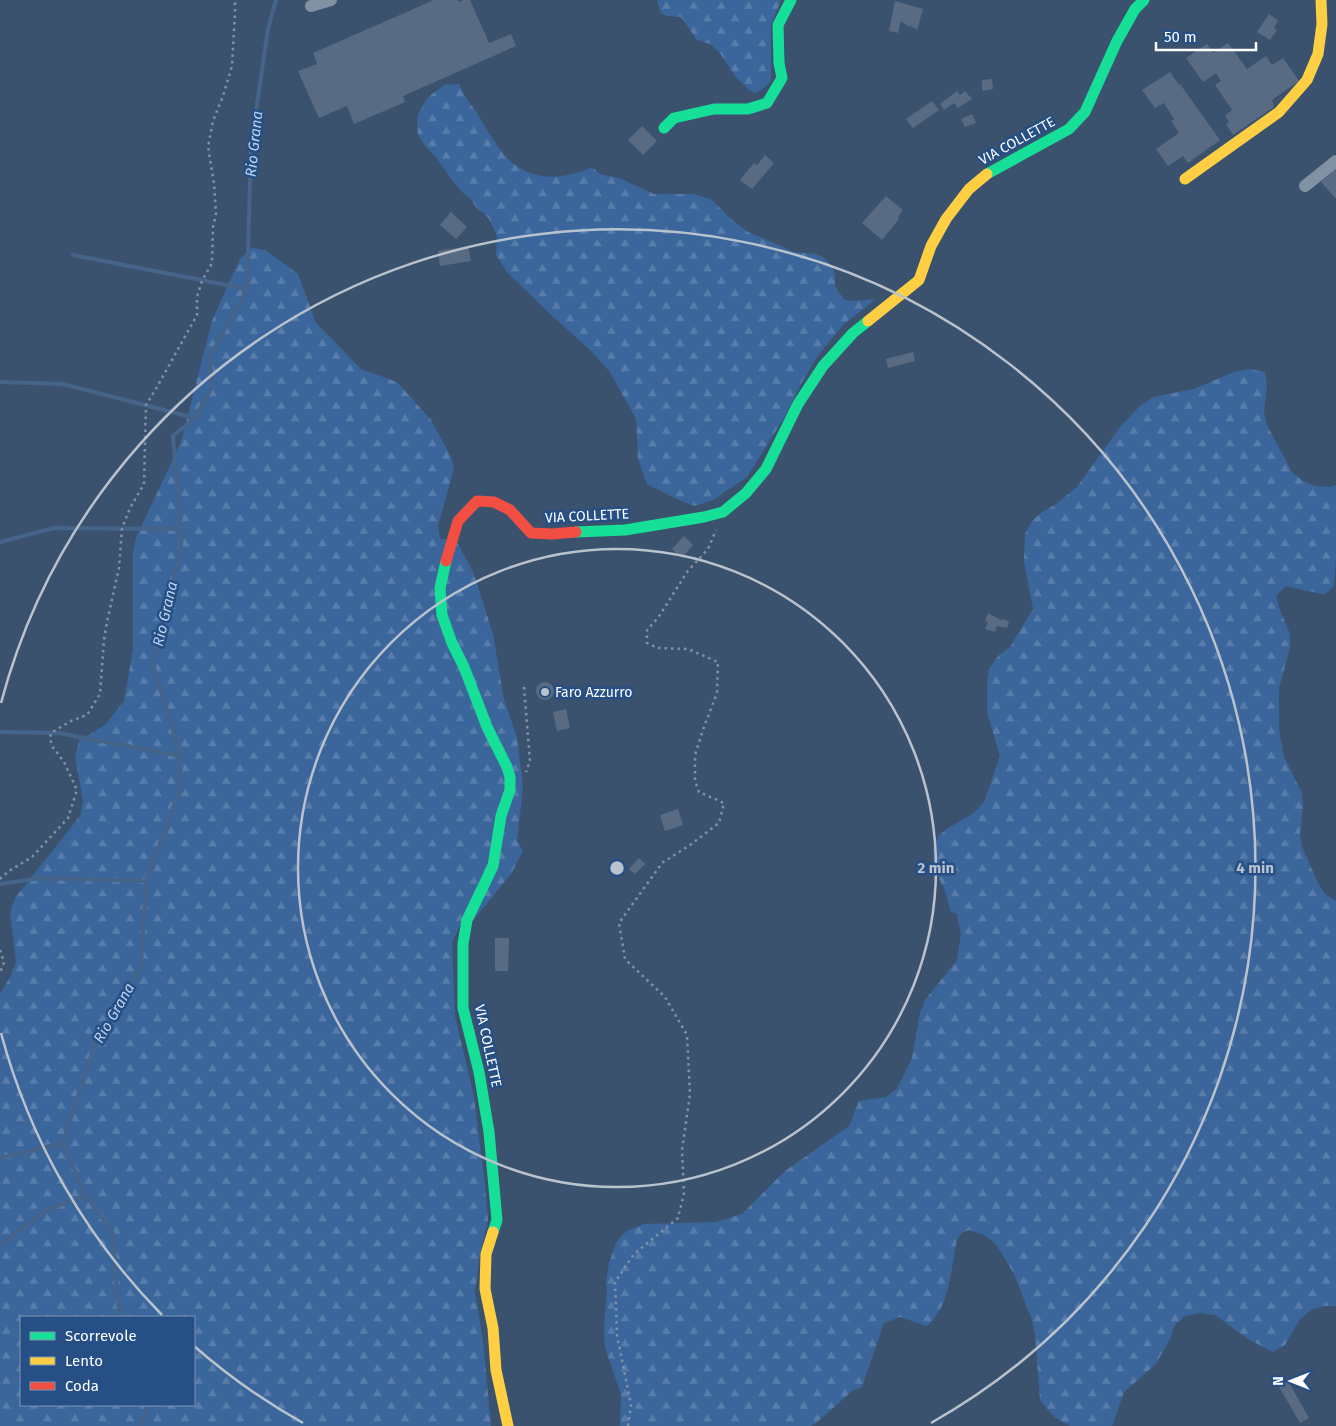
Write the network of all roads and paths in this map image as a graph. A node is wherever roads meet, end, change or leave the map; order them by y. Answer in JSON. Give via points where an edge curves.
{"nodes":[{"id":1,"x":235,"y":0,"type":"edge"},
{"id":2,"x":314,"y":0,"type":"edge"},
{"id":3,"x":332,"y":0,"type":"edge"},
{"id":4,"x":792,"y":0,"type":"edge"},
{"id":5,"x":1144,"y":0,"type":"edge"},
{"id":6,"x":1321,"y":0,"type":"edge"},
{"id":7,"x":664,"y":128,"type":"dead end"},
{"id":8,"x":1336,"y":161,"type":"edge"},
{"id":9,"x":1185,"y":179,"type":"dead end"},
{"id":10,"x":1305,"y":186,"type":"dead end"},
{"id":11,"x":723,"y":512,"type":"junction"},
{"id":12,"x":524,"y":687,"type":"dead end"},
{"id":13,"x":510,"y":786,"type":"junction"},
{"id":14,"x":0,"y":879,"type":"edge"},
{"id":15,"x":0,"y":950,"type":"edge"},
{"id":16,"x":0,"y":973,"type":"edge"},
{"id":17,"x":508,"y":1426,"type":"edge"},
{"id":18,"x":628,"y":1426,"type":"edge"}],
"edges":[{"from":1,"to":14,"type":"path","via":[[232,66],[213,121],[208,148],[216,214],[212,263],[197,297],[197,315],[146,405],[144,484],[122,528],[119,568],[104,640],[100,694],[87,715],[51,733],[50,738],[77,790],[68,818],[32,857]]},
{"from":2,"to":3,"type":"street","via":[[311,6]]},
{"from":4,"to":7,"type":"street","via":[[778,25],[782,78],[767,103],[748,109],[714,109],[674,118]]},
{"from":5,"to":11,"type":"street","name":"VIA COLLETTE","via":[[1135,9],[1117,41],[1085,112],[1069,129],[983,176],[969,190],[946,219],[919,280],[853,333],[823,366],[798,404],[766,469],[746,493]]},
{"from":6,"to":9,"type":"street","via":[[1318,54],[1308,80],[1279,112]]},
{"from":8,"to":10,"type":"street"},
{"from":11,"to":13,"type":"street","name":"VIA COLLETTE","via":[[625,530],[552,534],[531,533],[510,510],[494,502],[477,501],[458,521],[443,570],[440,588],[442,614],[487,727],[507,767]]},
{"from":11,"to":18,"type":"path","via":[[708,549],[687,572],[647,630],[647,643],[658,648],[688,649],[718,662],[717,693],[695,755],[695,781],[699,792],[724,803],[719,824],[662,863],[619,923],[625,959],[665,997],[687,1035],[690,1094],[682,1150],[684,1193],[678,1218],[634,1254],[615,1282],[618,1335],[631,1405]]},
{"from":12,"to":13,"type":"path","via":[[530,761],[525,773]]},
{"from":13,"to":17,"type":"street","name":"VIA COLLETTE","via":[[501,816],[493,866],[467,920],[463,944],[463,1008],[479,1072],[495,1188],[497,1220],[486,1254],[485,1289],[496,1370]]},
{"from":15,"to":16,"type":"path","via":[[4,962]]}]}
